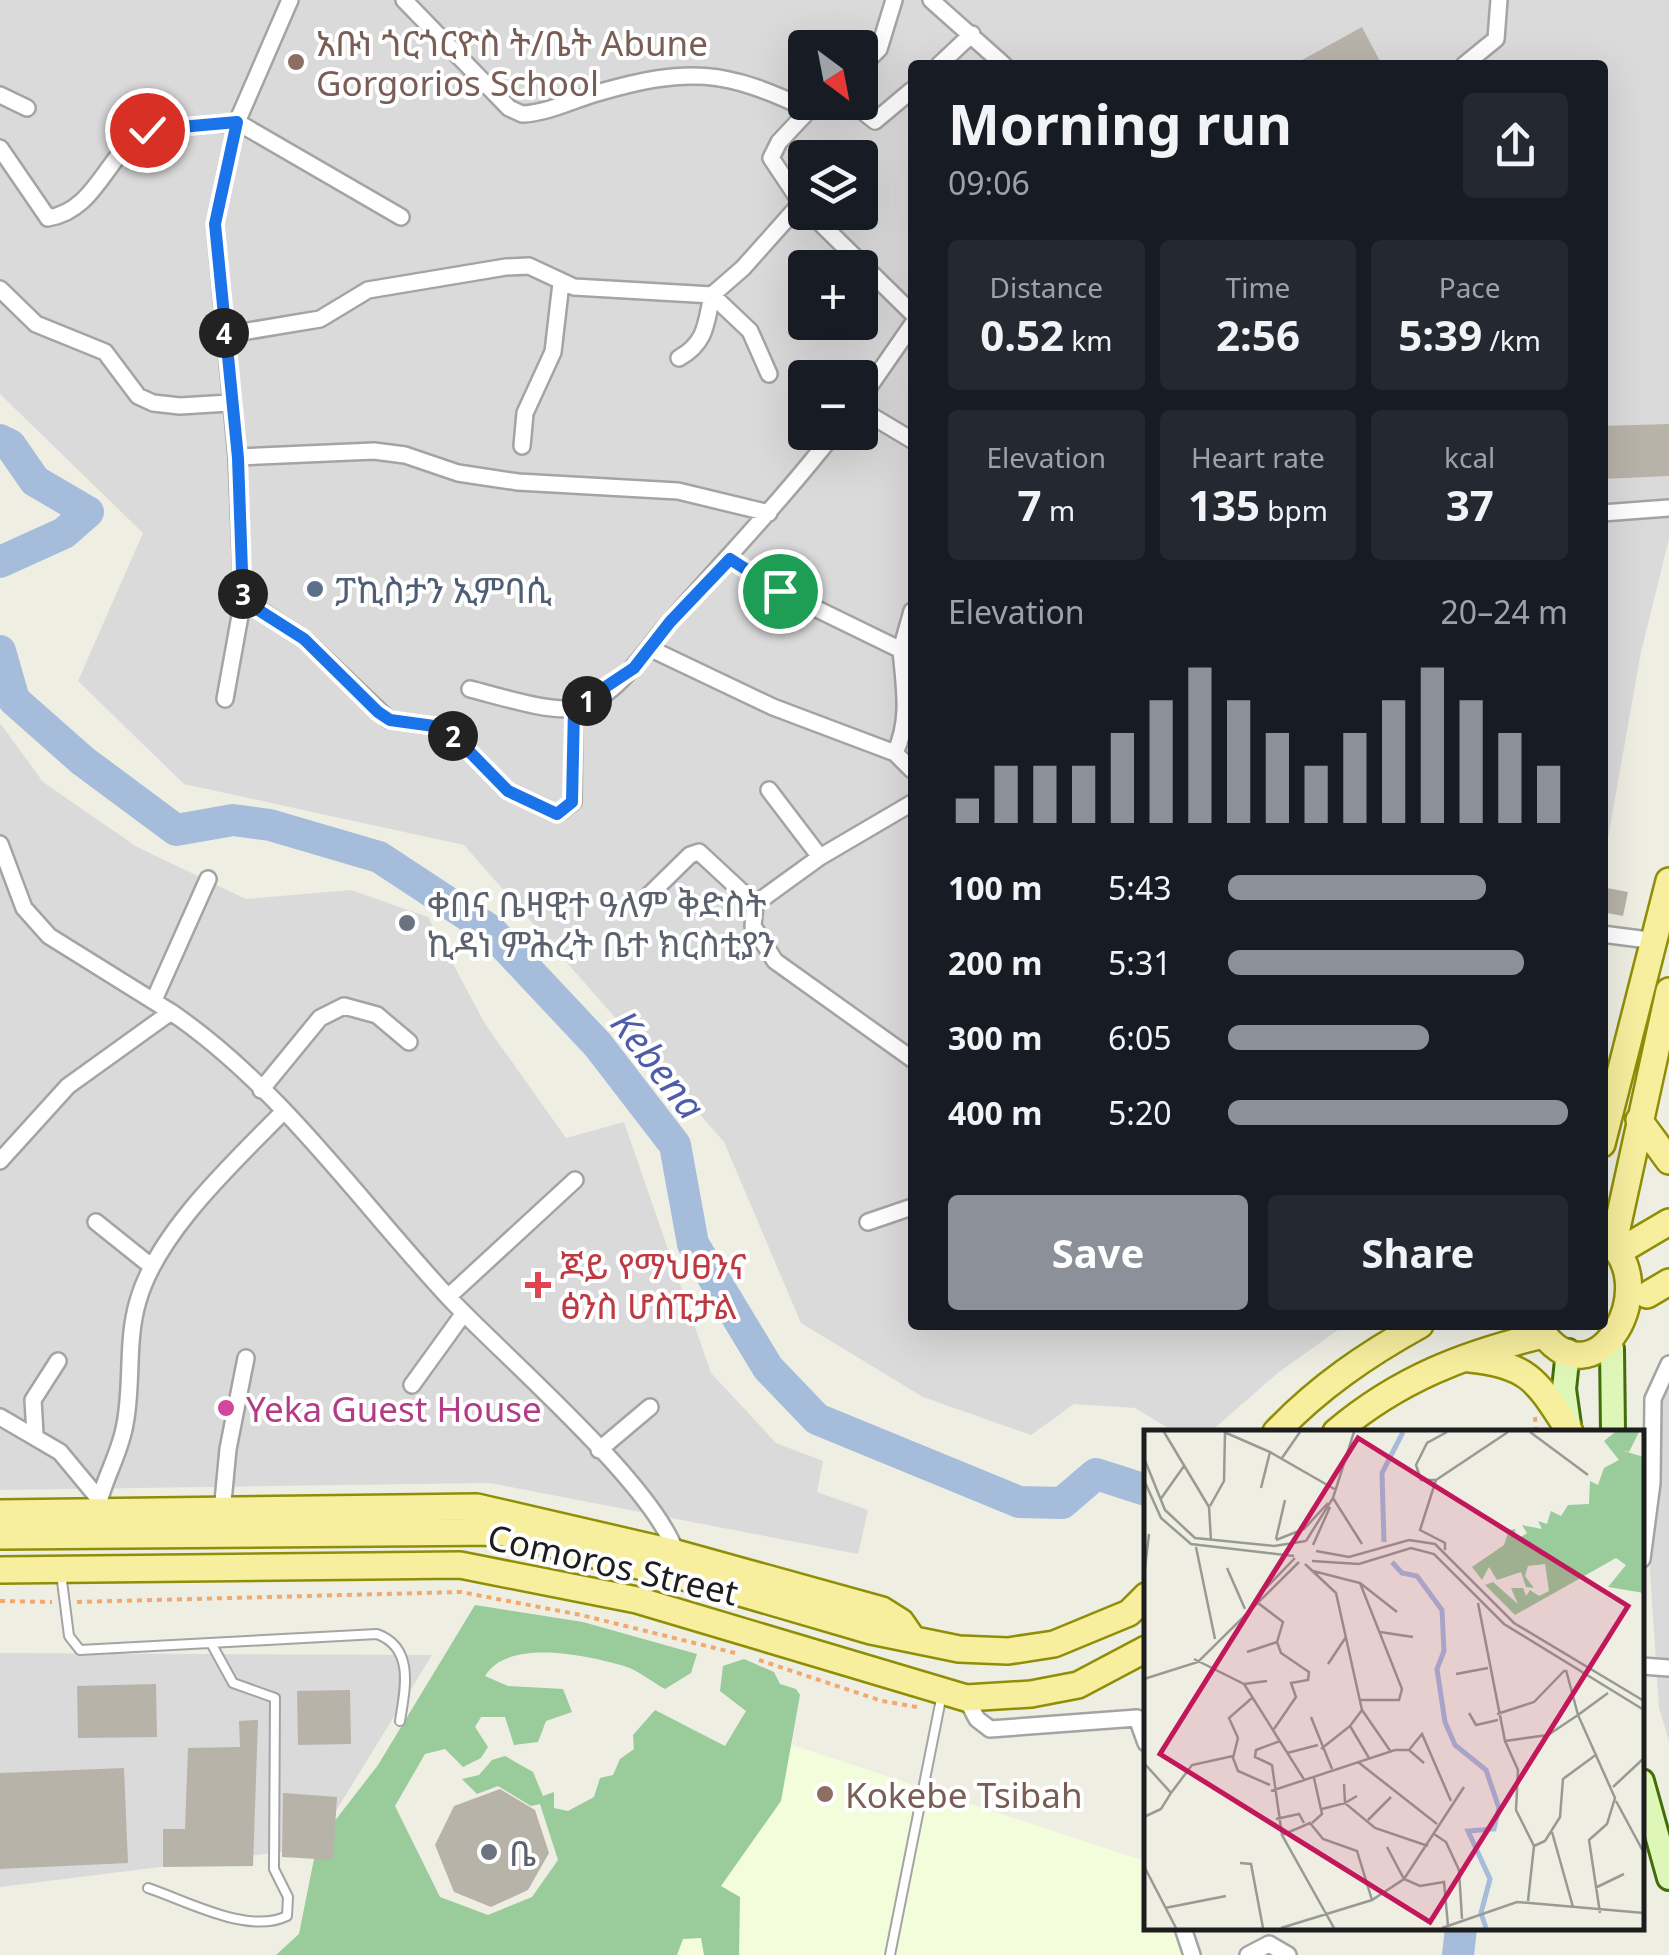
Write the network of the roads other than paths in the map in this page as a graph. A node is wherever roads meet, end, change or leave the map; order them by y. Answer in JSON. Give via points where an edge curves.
{"nodes":[{"id":1,"x":290,"y":0,"type":"edge"},
{"id":2,"x":404,"y":0,"type":"edge"},
{"id":3,"x":894,"y":0,"type":"edge"},
{"id":4,"x":931,"y":0,"type":"edge"},
{"id":5,"x":1499,"y":0,"type":"edge"},
{"id":6,"x":972,"y":34,"type":"junction"},
{"id":7,"x":878,"y":51,"type":"edge"},
{"id":8,"x":944,"y":60,"type":"edge"},
{"id":9,"x":999,"y":60,"type":"edge"},
{"id":10,"x":1470,"y":60,"type":"edge"},
{"id":11,"x":908,"y":93,"type":"edge"},
{"id":12,"x":0,"y":94,"type":"edge"},
{"id":13,"x":788,"y":96,"type":"edge"},
{"id":14,"x":26,"y":108,"type":"dead end"},
{"id":15,"x":878,"y":118,"type":"edge"},
{"id":16,"x":801,"y":120,"type":"edge"},
{"id":17,"x":237,"y":122,"type":"junction"},
{"id":18,"x":0,"y":148,"type":"edge"},
{"id":19,"x":788,"y":184,"type":"edge"},
{"id":20,"x":401,"y":216,"type":"dead end"},
{"id":21,"x":788,"y":224,"type":"edge"},
{"id":22,"x":826,"y":230,"type":"edge"},
{"id":23,"x":561,"y":283,"type":"junction"},
{"id":24,"x":0,"y":289,"type":"edge"},
{"id":25,"x":712,"y":296,"type":"junction"},
{"id":26,"x":908,"y":308,"type":"edge"},
{"id":27,"x":908,"y":330,"type":"edge"},
{"id":28,"x":224,"y":335,"type":"junction"},
{"id":29,"x":679,"y":358,"type":"dead end"},
{"id":30,"x":770,"y":374,"type":"dead end"},
{"id":31,"x":878,"y":374,"type":"edge"},
{"id":32,"x":230,"y":403,"type":"junction"},
{"id":33,"x":878,"y":420,"type":"edge"},
{"id":34,"x":908,"y":438,"type":"edge"},
{"id":35,"x":522,"y":446,"type":"dead end"},
{"id":36,"x":820,"y":450,"type":"edge"},
{"id":37,"x":238,"y":458,"type":"junction"},
{"id":38,"x":1669,"y":508,"type":"edge"},
{"id":39,"x":1608,"y":512,"type":"edge"},
{"id":40,"x":769,"y":513,"type":"junction"},
{"id":41,"x":730,"y":559,"type":"junction"},
{"id":42,"x":243,"y":600,"type":"junction"},
{"id":43,"x":908,"y":624,"type":"edge"},
{"id":44,"x":649,"y":648,"type":"junction"},
{"id":45,"x":900,"y":650,"type":"junction"},
{"id":46,"x":470,"y":689,"type":"dead end"},
{"id":47,"x":226,"y":698,"type":"dead end"},
{"id":48,"x":574,"y":708,"type":"junction"},
{"id":49,"x":895,"y":753,"type":"junction"},
{"id":50,"x":908,"y":766,"type":"edge"},
{"id":51,"x":769,"y":790,"type":"dead end"},
{"id":52,"x":908,"y":806,"type":"edge"},
{"id":53,"x":0,"y":844,"type":"edge"},
{"id":54,"x":820,"y":858,"type":"junction"},
{"id":55,"x":208,"y":879,"type":"dead end"},
{"id":56,"x":1669,"y":881,"type":"edge"},
{"id":57,"x":755,"y":904,"type":"junction"},
{"id":58,"x":639,"y":905,"type":"dead end"},
{"id":59,"x":1608,"y":935,"type":"edge"},
{"id":60,"x":1656,"y":941,"type":"junction"},
{"id":61,"x":1669,"y":991,"type":"edge"},
{"id":62,"x":154,"y":1000,"type":"junction"},
{"id":63,"x":171,"y":1012,"type":"junction"},
{"id":64,"x":409,"y":1042,"type":"dead end"},
{"id":65,"x":908,"y":1057,"type":"edge"},
{"id":66,"x":262,"y":1090,"type":"junction"},
{"id":67,"x":282,"y":1113,"type":"junction"},
{"id":68,"x":1640,"y":1120,"type":"junction"},
{"id":69,"x":1608,"y":1121,"type":"edge"},
{"id":70,"x":1669,"y":1160,"type":"edge"},
{"id":71,"x":0,"y":1161,"type":"edge"},
{"id":72,"x":575,"y":1180,"type":"dead end"},
{"id":73,"x":908,"y":1208,"type":"edge"},
{"id":74,"x":96,"y":1222,"type":"dead end"},
{"id":75,"x":868,"y":1222,"type":"dead end"},
{"id":76,"x":1669,"y":1222,"type":"edge"},
{"id":77,"x":1614,"y":1243,"type":"edge"},
{"id":78,"x":151,"y":1266,"type":"junction"},
{"id":79,"x":1658,"y":1288,"type":"edge"},
{"id":80,"x":448,"y":1297,"type":"junction"},
{"id":81,"x":464,"y":1313,"type":"junction"},
{"id":82,"x":1411,"y":1330,"type":"edge"},
{"id":83,"x":1540,"y":1330,"type":"edge"},
{"id":84,"x":1612,"y":1349,"type":"junction"},
{"id":85,"x":1568,"y":1351,"type":"junction"},
{"id":86,"x":246,"y":1358,"type":"dead end"},
{"id":87,"x":1455,"y":1358,"type":"junction"},
{"id":88,"x":58,"y":1361,"type":"dead end"},
{"id":89,"x":1669,"y":1364,"type":"edge"},
{"id":90,"x":412,"y":1385,"type":"dead end"},
{"id":91,"x":650,"y":1407,"type":"dead end"},
{"id":92,"x":0,"y":1416,"type":"edge"},
{"id":93,"x":1278,"y":1430,"type":"edge"},
{"id":94,"x":1339,"y":1430,"type":"edge"},
{"id":95,"x":1569,"y":1430,"type":"edge"},
{"id":96,"x":1570,"y":1430,"type":"edge"},
{"id":97,"x":1612,"y":1430,"type":"edge"},
{"id":98,"x":35,"y":1434,"type":"junction"},
{"id":99,"x":600,"y":1450,"type":"junction"},
{"id":100,"x":98,"y":1505,"type":"junction"},
{"id":101,"x":222,"y":1512,"type":"junction"},
{"id":102,"x":0,"y":1513,"type":"edge"},
{"id":103,"x":0,"y":1536,"type":"edge"},
{"id":104,"x":1644,"y":1543,"type":"edge"},
{"id":105,"x":676,"y":1553,"type":"junction"},
{"id":106,"x":60,"y":1569,"type":"junction"},
{"id":107,"x":0,"y":1570,"type":"edge"},
{"id":108,"x":1144,"y":1598,"type":"edge"},
{"id":109,"x":912,"y":1638,"type":"junction"},
{"id":110,"x":211,"y":1643,"type":"junction"},
{"id":111,"x":1144,"y":1650,"type":"edge"},
{"id":112,"x":1644,"y":1666,"type":"edge"},
{"id":113,"x":1669,"y":1668,"type":"edge"},
{"id":114,"x":949,"y":1699,"type":"junction"},
{"id":115,"x":400,"y":1722,"type":"dead end"},
{"id":116,"x":1144,"y":1737,"type":"edge"},
{"id":117,"x":1644,"y":1788,"type":"edge"},
{"id":118,"x":1669,"y":1878,"type":"edge"},
{"id":119,"x":148,"y":1888,"type":"dead end"},
{"id":120,"x":1184,"y":1930,"type":"edge"},
{"id":121,"x":890,"y":1955,"type":"edge"},
{"id":122,"x":1192,"y":1955,"type":"edge"},
{"id":123,"x":1248,"y":1955,"type":"edge"},
{"id":124,"x":1288,"y":1955,"type":"edge"}],
"edges":[{"from":1,"to":17,"type":"street"},
{"from":2,"to":13,"type":"street","via":[[522,114],[600,92],[712,73]]},
{"from":3,"to":7,"type":"street"},
{"from":4,"to":6,"type":"street"},
{"from":5,"to":10,"type":"street","via":[[1496,39]]},
{"from":6,"to":8,"type":"street"},
{"from":6,"to":9,"type":"street"},
{"from":11,"to":15,"type":"street"},
{"from":12,"to":14,"type":"street"},
{"from":16,"to":19,"type":"street","via":[[771,158]]},
{"from":17,"to":18,"type":"street","via":[[147,130],[93,191],[48,218]]},
{"from":17,"to":20,"type":"street"},
{"from":17,"to":28,"type":"street","via":[[215,224]]},
{"from":21,"to":25,"type":"street"},
{"from":22,"to":26,"type":"street"},
{"from":23,"to":25,"type":"street"},
{"from":23,"to":28,"type":"street","via":[[530,266],[506,267],[368,290],[320,320]]},
{"from":23,"to":35,"type":"street","via":[[553,352],[525,414]]},
{"from":24,"to":32,"type":"street","via":[[36,324],[105,352],[138,396],[180,406]]},
{"from":25,"to":29,"type":"street","via":[[704,337]]},
{"from":25,"to":30,"type":"street","via":[[750,331]]},
{"from":27,"to":31,"type":"street"},
{"from":28,"to":32,"type":"street"},
{"from":32,"to":37,"type":"street"},
{"from":33,"to":34,"type":"street"},
{"from":36,"to":40,"type":"street"},
{"from":37,"to":40,"type":"street","via":[[374,451],[458,473],[678,492]]},
{"from":37,"to":42,"type":"street"},
{"from":38,"to":39,"type":"street"},
{"from":40,"to":41,"type":"street"},
{"from":41,"to":44,"type":"street"},
{"from":41,"to":45,"type":"street"},
{"from":42,"to":47,"type":"street"},
{"from":42,"to":48,"type":"street","via":[[304,639],[390,720],[454,736],[508,791],[557,814],[572,802]]},
{"from":43,"to":45,"type":"street"},
{"from":44,"to":48,"type":"street","via":[[612,686]]},
{"from":44,"to":49,"type":"street","via":[[774,708]]},
{"from":45,"to":49,"type":"street","via":[[906,708]]},
{"from":46,"to":48,"type":"street"},
{"from":49,"to":50,"type":"street"},
{"from":51,"to":54,"type":"street"},
{"from":52,"to":54,"type":"street"},
{"from":53,"to":62,"type":"street","via":[[34,921]]},
{"from":54,"to":57,"type":"street"},
{"from":55,"to":62,"type":"street"},
{"from":56,"to":60,"type":"main road"},
{"from":57,"to":58,"type":"street","via":[[699,852]]},
{"from":57,"to":65,"type":"street","via":[[753,926],[775,961]]},
{"from":59,"to":60,"type":"street"},
{"from":60,"to":69,"type":"main road"},
{"from":61,"to":68,"type":"main road"},
{"from":62,"to":63,"type":"street"},
{"from":63,"to":66,"type":"street"},
{"from":63,"to":71,"type":"street","via":[[68,1086]]},
{"from":64,"to":66,"type":"street","via":[[376,1015],[344,1006],[320,1018]]},
{"from":66,"to":67,"type":"street"},
{"from":67,"to":78,"type":"street"},
{"from":67,"to":80,"type":"street"},
{"from":68,"to":70,"type":"main road"},
{"from":68,"to":77,"type":"main road"},
{"from":72,"to":80,"type":"street"},
{"from":73,"to":75,"type":"street"},
{"from":74,"to":78,"type":"street"},
{"from":76,"to":77,"type":"main road"},
{"from":77,"to":79,"type":"main road"},
{"from":78,"to":100,"type":"street","via":[[131,1334],[119,1454]]},
{"from":79,"to":84,"type":"main road","via":[[1637,1328]]},
{"from":80,"to":81,"type":"street"},
{"from":81,"to":90,"type":"street"},
{"from":81,"to":99,"type":"street"},
{"from":82,"to":93,"type":"main road","via":[[1310,1397]]},
{"from":83,"to":85,"type":"main road"},
{"from":83,"to":87,"type":"main road"},
{"from":84,"to":85,"type":"main road"},
{"from":84,"to":97,"type":"main road"},
{"from":85,"to":96,"type":"main road"},
{"from":86,"to":101,"type":"street"},
{"from":87,"to":94,"type":"main road","via":[[1379,1398]]},
{"from":87,"to":95,"type":"main road","via":[[1517,1366],[1535,1380]]},
{"from":88,"to":98,"type":"street","via":[[33,1400]]},
{"from":89,"to":104,"type":"street","via":[[1653,1399]]},
{"from":91,"to":99,"type":"street"},
{"from":92,"to":98,"type":"street"},
{"from":98,"to":100,"type":"street","via":[[60,1452]]},
{"from":99,"to":105,"type":"street","via":[[658,1516]]},
{"from":100,"to":101,"type":"main road"},
{"from":100,"to":102,"type":"main road"},
{"from":101,"to":105,"type":"main road","via":[[477,1506]]},
{"from":103,"to":109,"type":"main road","name":"Comoros Street","via":[[500,1532]]},
{"from":105,"to":109,"type":"main road","via":[[882,1610]]},
{"from":106,"to":107,"type":"main road","name":"Comoros Street"},
{"from":106,"to":110,"type":"lane","via":[[69,1636],[80,1650]]},
{"from":106,"to":114,"type":"main road","name":"Comoros Street","via":[[460,1565],[637,1600]]},
{"from":108,"to":109,"type":"main road","name":"Comoros Street","via":[[1129,1613],[1054,1644],[959,1650]]},
{"from":110,"to":115,"type":"lane","via":[[377,1634],[391,1639],[403,1655]]},
{"from":110,"to":119,"type":"lane","via":[[233,1684],[275,1698],[274,1869],[288,1897],[287,1916],[245,1920]]},
{"from":111,"to":114,"type":"main road","name":"Comoros Street","via":[[1078,1685]]},
{"from":112,"to":113,"type":"street"},
{"from":114,"to":116,"type":"street","via":[[990,1729],[1137,1718]]},
{"from":114,"to":121,"type":"lane"},
{"from":117,"to":118,"type":"main road"},
{"from":120,"to":122,"type":"street"},
{"from":123,"to":124,"type":"street","via":[[1269,1944]]}]}
